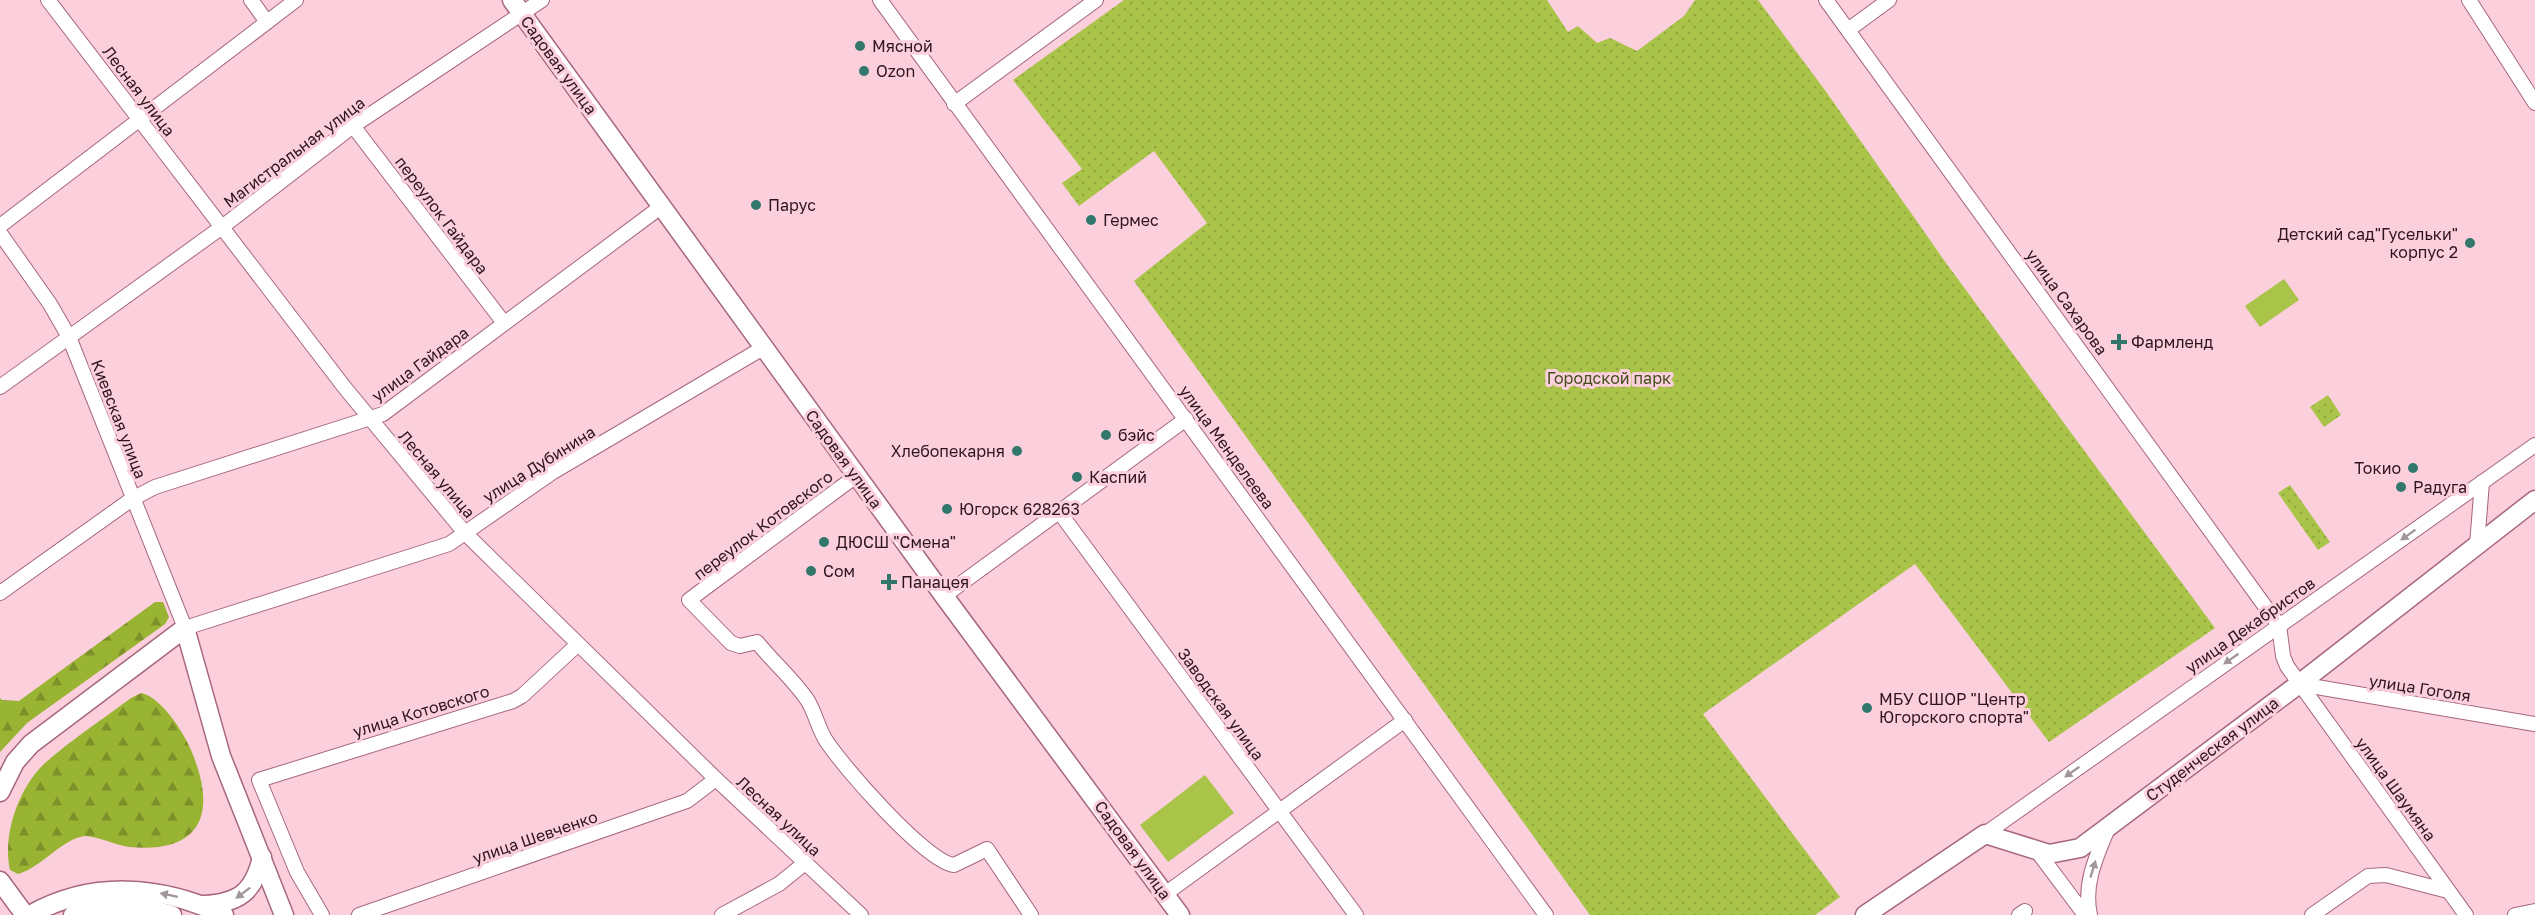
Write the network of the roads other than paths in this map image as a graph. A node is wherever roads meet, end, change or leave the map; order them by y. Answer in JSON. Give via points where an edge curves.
{"nodes":[{"id":1,"x":48,"y":0,"type":"edge"},
{"id":2,"x":251,"y":0,"type":"edge"},
{"id":3,"x":296,"y":0,"type":"edge"},
{"id":4,"x":542,"y":0,"type":"edge"},
{"id":5,"x":880,"y":0,"type":"edge"},
{"id":6,"x":1096,"y":0,"type":"edge"},
{"id":7,"x":1826,"y":0,"type":"edge"},
{"id":8,"x":1889,"y":0,"type":"edge"},
{"id":9,"x":2469,"y":0,"type":"edge"},
{"id":10,"x":517,"y":7,"type":"edge"},
{"id":11,"x":267,"y":22,"type":"junction"},
{"id":12,"x":1848,"y":30,"type":"junction"},
{"id":13,"x":954,"y":104,"type":"junction"},
{"id":14,"x":2535,"y":104,"type":"edge"},
{"id":15,"x":140,"y":120,"type":"junction"},
{"id":16,"x":353,"y":126,"type":"junction"},
{"id":17,"x":662,"y":206,"type":"junction"},
{"id":18,"x":0,"y":226,"type":"edge"},
{"id":19,"x":222,"y":227,"type":"junction"},
{"id":20,"x":0,"y":233,"type":"edge"},
{"id":21,"x":504,"y":323,"type":"junction"},
{"id":22,"x":69,"y":337,"type":"junction"},
{"id":23,"x":764,"y":348,"type":"junction"},
{"id":24,"x":0,"y":387,"type":"edge"},
{"id":25,"x":369,"y":418,"type":"junction"},
{"id":26,"x":1186,"y":419,"type":"junction"},
{"id":27,"x":2535,"y":445,"type":"edge"},
{"id":28,"x":856,"y":476,"type":"junction"},
{"id":29,"x":2482,"y":482,"type":"junction"},
{"id":30,"x":132,"y":499,"type":"junction"},
{"id":31,"x":2535,"y":500,"type":"edge"},
{"id":32,"x":1060,"y":513,"type":"junction"},
{"id":33,"x":465,"y":533,"type":"junction"},
{"id":34,"x":2477,"y":545,"type":"junction"},
{"id":35,"x":0,"y":593,"type":"edge"},
{"id":36,"x":944,"y":596,"type":"junction"},
{"id":37,"x":2278,"y":625,"type":"junction"},
{"id":38,"x":185,"y":628,"type":"junction"},
{"id":39,"x":577,"y":645,"type":"junction"},
{"id":40,"x":2299,"y":684,"type":"junction"},
{"id":41,"x":1405,"y":720,"type":"junction"},
{"id":42,"x":2535,"y":724,"type":"edge"},
{"id":43,"x":716,"y":779,"type":"junction"},
{"id":44,"x":0,"y":792,"type":"edge"},
{"id":45,"x":1278,"y":811,"type":"junction"},
{"id":46,"x":2109,"y":826,"type":"junction"},
{"id":47,"x":1985,"y":834,"type":"junction"},
{"id":48,"x":2037,"y":851,"type":"junction"},
{"id":49,"x":261,"y":857,"type":"junction"},
{"id":50,"x":805,"y":863,"type":"junction"},
{"id":51,"x":0,"y":881,"type":"edge"},
{"id":52,"x":2448,"y":891,"type":"junction"},
{"id":53,"x":1165,"y":894,"type":"junction"},
{"id":54,"x":204,"y":905,"type":"junction"},
{"id":55,"x":36,"y":911,"type":"edge"},
{"id":56,"x":2535,"y":911,"type":"edge"},
{"id":57,"x":25,"y":915,"type":"edge"},
{"id":58,"x":73,"y":915,"type":"edge"},
{"id":59,"x":172,"y":915,"type":"edge"},
{"id":60,"x":224,"y":915,"type":"edge"},
{"id":61,"x":284,"y":915,"type":"edge"},
{"id":62,"x":322,"y":915,"type":"edge"},
{"id":63,"x":359,"y":915,"type":"edge"},
{"id":64,"x":722,"y":915,"type":"edge"},
{"id":65,"x":861,"y":915,"type":"edge"},
{"id":66,"x":1031,"y":915,"type":"edge"},
{"id":67,"x":1180,"y":915,"type":"edge"},
{"id":68,"x":1356,"y":915,"type":"edge"},
{"id":69,"x":1546,"y":915,"type":"edge"},
{"id":70,"x":1865,"y":915,"type":"edge"},
{"id":71,"x":2085,"y":915,"type":"edge"},
{"id":72,"x":2090,"y":915,"type":"edge"},
{"id":73,"x":2312,"y":915,"type":"edge"},
{"id":74,"x":2466,"y":915,"type":"edge"},
{"id":75,"x":2514,"y":915,"type":"edge"}],
"edges":[{"from":1,"to":15,"type":"street","name":"Лесная улица"},
{"from":2,"to":11,"type":"street"},
{"from":3,"to":11,"type":"street"},
{"from":4,"to":10,"type":"street","name":"Магистральная улица"},
{"from":5,"to":13,"type":"street","name":"улица Менделеева"},
{"from":6,"to":13,"type":"street"},
{"from":7,"to":12,"type":"street","name":"улица Сахарова"},
{"from":8,"to":12,"type":"street"},
{"from":9,"to":14,"type":"street"},
{"from":10,"to":16,"type":"street","name":"Магистральная улица"},
{"from":10,"to":17,"type":"street","name":"Садовая улица"},
{"from":11,"to":15,"type":"street"},
{"from":12,"to":37,"type":"street","name":"улица Сахарова"},
{"from":13,"to":26,"type":"street","name":"улица Менделеева"},
{"from":15,"to":18,"type":"street"},
{"from":15,"to":19,"type":"street","name":"Лесная улица"},
{"from":16,"to":19,"type":"street","name":"Магистральная улица"},
{"from":16,"to":21,"type":"street","name":"переулок Гайдара"},
{"from":17,"to":21,"type":"street","name":"улица Гайдара"},
{"from":17,"to":23,"type":"street","name":"Садовая улица"},
{"from":19,"to":22,"type":"street","name":"Магистральная улица"},
{"from":19,"to":25,"type":"street","name":"Лесная улица"},
{"from":20,"to":22,"type":"street","name":"Киевская улица","via":[[51,304]]},
{"from":21,"to":25,"type":"street","name":"улица Гайдара","via":[[398,404]]},
{"from":22,"to":24,"type":"street","name":"Магистральная улица"},
{"from":22,"to":30,"type":"street","name":"Киевская улица"},
{"from":23,"to":28,"type":"street","name":"Садовая улица"},
{"from":23,"to":33,"type":"street","name":"улица Дубинина","via":[[552,472]]},
{"from":25,"to":30,"type":"street","name":"улица Гайдара","via":[[192,473]]},
{"from":25,"to":33,"type":"street","name":"Лесная улица"},
{"from":26,"to":32,"type":"street"},
{"from":26,"to":41,"type":"street","name":"улица Менделеева"},
{"from":27,"to":29,"type":"street","name":"улица Декабристов"},
{"from":28,"to":36,"type":"street","name":"Садовая улица"},
{"from":28,"to":66,"type":"street","name":"переулок Котовского","via":[[690,600],[731,644],[757,642],[808,702],[826,740],[879,805],[938,860],[954,866],[987,849]]},
{"from":29,"to":34,"type":"street"},
{"from":29,"to":37,"type":"street","name":"улица Декабристов","one_way":true},
{"from":30,"to":35,"type":"street","name":"улица Гайдара"},
{"from":30,"to":38,"type":"street","name":"Киевская улица"},
{"from":31,"to":34,"type":"street","name":"Студенческая улица"},
{"from":32,"to":36,"type":"street"},
{"from":32,"to":45,"type":"street","name":"Заводская улица"},
{"from":33,"to":38,"type":"street","name":"улица Дубинина","via":[[429,552]]},
{"from":33,"to":39,"type":"street","name":"Лесная улица"},
{"from":34,"to":40,"type":"street","name":"Студенческая улица"},
{"from":36,"to":53,"type":"street","name":"Садовая улица"},
{"from":37,"to":40,"type":"street","name":"улица Шаумяна","via":[[2283,656]]},
{"from":37,"to":47,"type":"street","name":"улица Декабристов","one_way":true},
{"from":38,"to":44,"type":"street","via":[[31,744],[15,762]]},
{"from":38,"to":49,"type":"street","via":[[221,756]]},
{"from":39,"to":43,"type":"street","name":"Лесная улица"},
{"from":39,"to":62,"type":"street","name":"улица Котовского","via":[[513,700],[259,780],[297,872]]},
{"from":40,"to":42,"type":"street","name":"улица Гоголя"},
{"from":40,"to":46,"type":"street","name":"Студенческая улица"},
{"from":40,"to":52,"type":"street","name":"улица Шаумяна"},
{"from":41,"to":45,"type":"street"},
{"from":41,"to":69,"type":"street","name":"улица Менделеева"},
{"from":43,"to":50,"type":"street","name":"Лесная улица"},
{"from":43,"to":63,"type":"street","name":"улица Шевченко","via":[[687,801]]},
{"from":45,"to":53,"type":"street"},
{"from":45,"to":68,"type":"street","name":"Заводская улица"},
{"from":46,"to":48,"type":"street","name":"Студенческая улица","via":[[2072,851]]},
{"from":72,"to":46,"type":"street","one_way":true,"via":[[2087,902],[2091,873]]},
{"from":47,"to":48,"type":"street","name":"Студенческая улица"},
{"from":47,"to":70,"type":"street"},
{"from":48,"to":71,"type":"street"},
{"from":49,"to":54,"type":"street","one_way":true,"via":[[257,878],[244,893],[229,902]]},
{"from":49,"to":61,"type":"street"},
{"from":50,"to":64,"type":"street","via":[[779,884]]},
{"from":50,"to":65,"type":"street","name":"Лесная улица"},
{"from":51,"to":57,"type":"street"},
{"from":52,"to":73,"type":"street","via":[[2386,875],[2368,876]]},
{"from":52,"to":74,"type":"street","name":"улица Шаумяна"},
{"from":53,"to":67,"type":"street","name":"Садовая улица"},
{"from":54,"to":55,"type":"street","one_way":true,"via":[[121,889],[71,896]]},
{"from":54,"to":60,"type":"street"},
{"from":56,"to":75,"type":"street"},
{"from":58,"to":59,"type":"street","via":[[100,908],[128,907]]}]}
